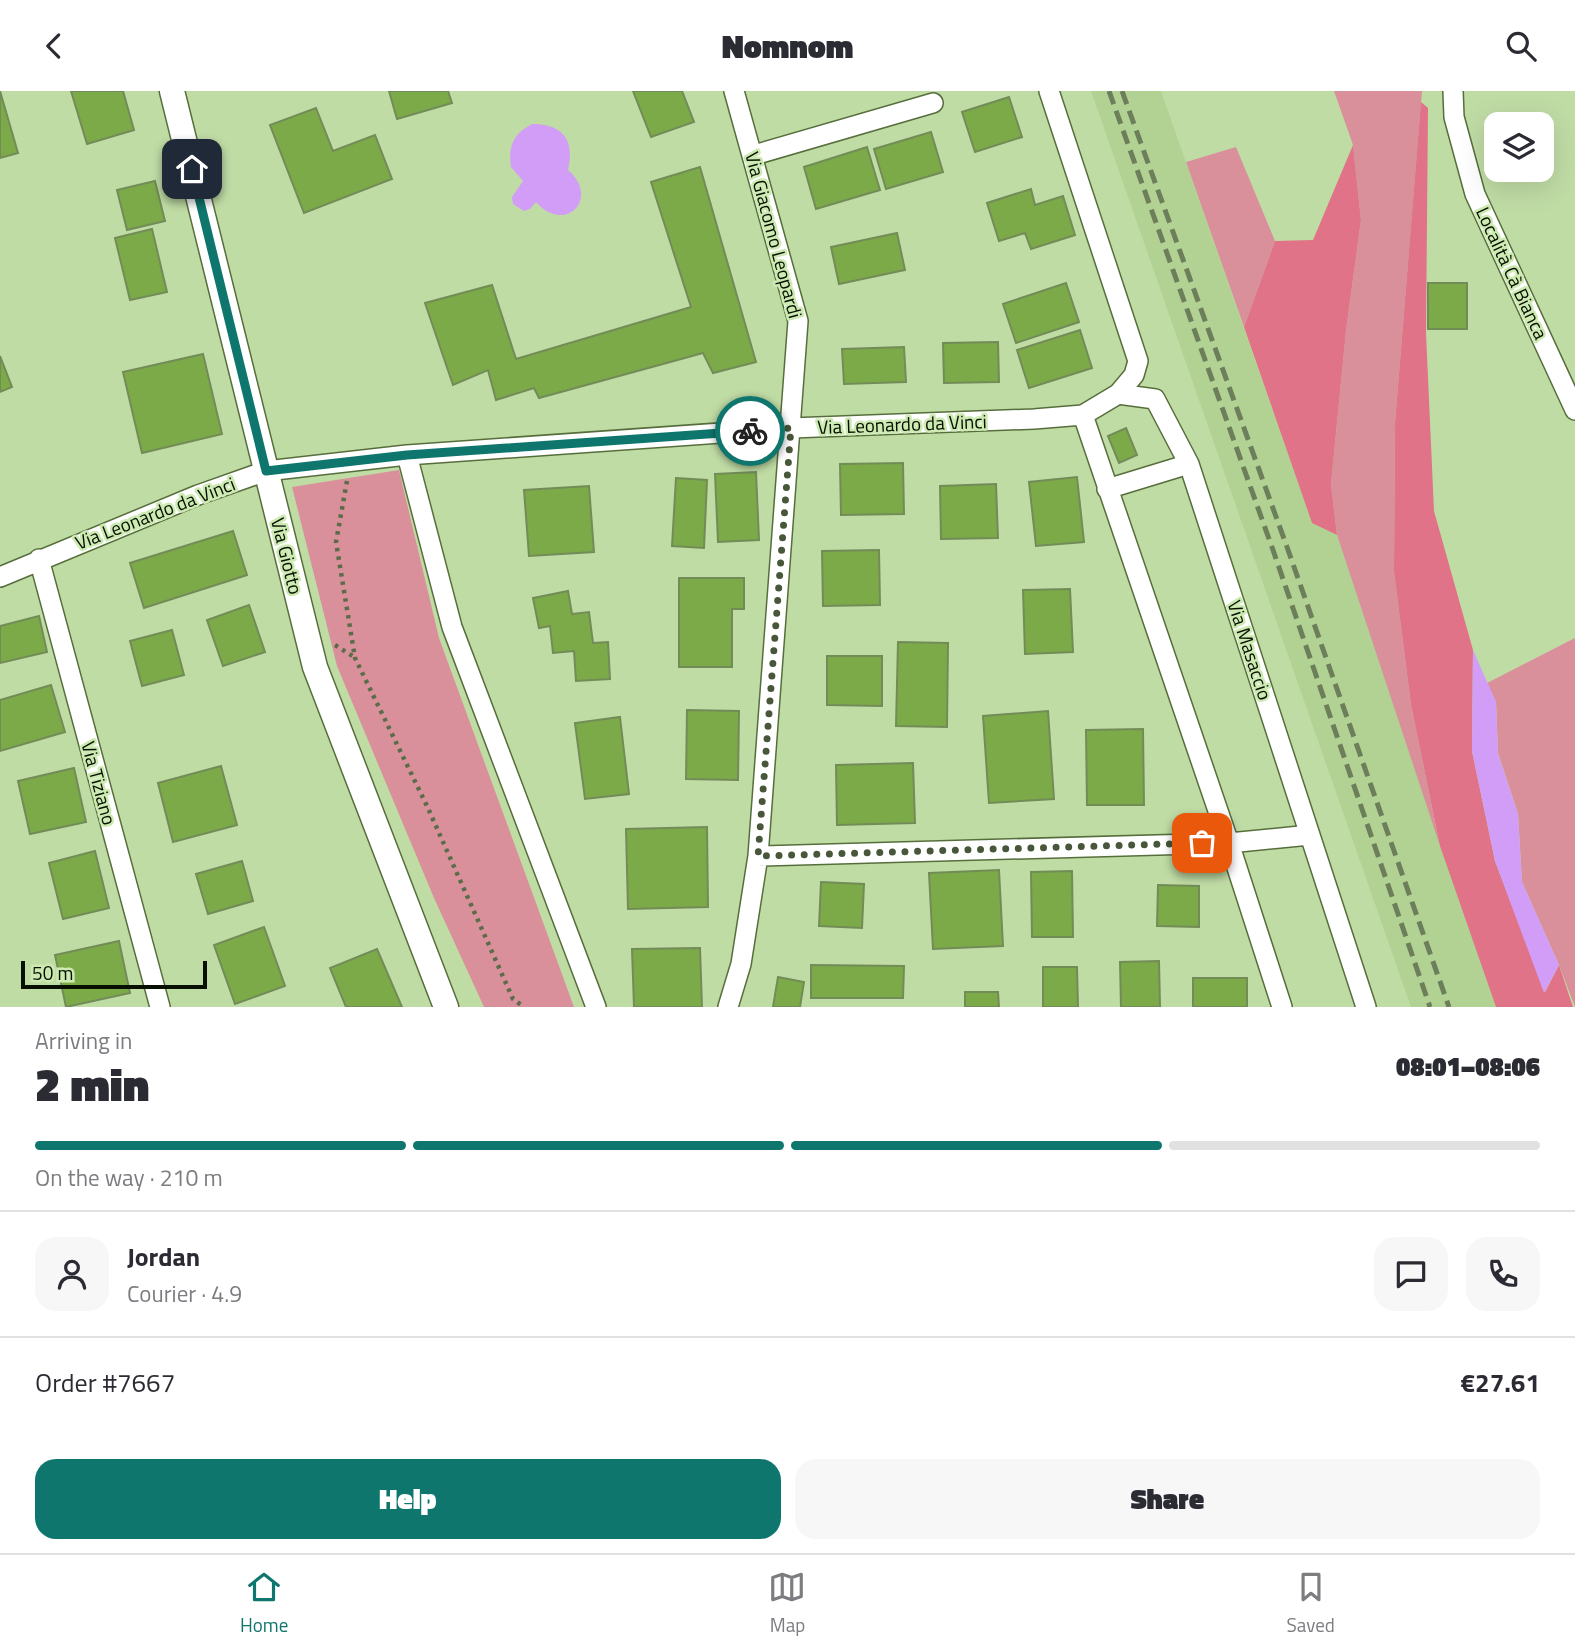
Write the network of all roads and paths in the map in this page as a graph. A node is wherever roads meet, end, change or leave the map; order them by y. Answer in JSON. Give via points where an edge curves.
{"nodes":[{"id":1,"x":172,"y":91,"type":"edge"},
{"id":2,"x":734,"y":91,"type":"edge"},
{"id":3,"x":1049,"y":91,"type":"edge"},
{"id":4,"x":1453,"y":91,"type":"edge"},
{"id":5,"x":933,"y":103,"type":"dead end"},
{"id":6,"x":754,"y":155,"type":"junction"},
{"id":7,"x":1118,"y":394,"type":"junction"},
{"id":8,"x":1575,"y":409,"type":"edge"},
{"id":9,"x":1083,"y":415,"type":"junction"},
{"id":10,"x":791,"y":428,"type":"junction"},
{"id":11,"x":407,"y":455,"type":"junction"},
{"id":12,"x":351,"y":460,"type":"junction"},
{"id":13,"x":1189,"y":464,"type":"junction"},
{"id":14,"x":266,"y":471,"type":"junction"},
{"id":15,"x":1107,"y":489,"type":"junction"},
{"id":16,"x":39,"y":559,"type":"junction"},
{"id":17,"x":0,"y":577,"type":"edge"},
{"id":18,"x":331,"y":643,"type":"dead end"},
{"id":19,"x":355,"y":658,"type":"junction"},
{"id":20,"x":1310,"y":835,"type":"junction"},
{"id":21,"x":1229,"y":843,"type":"junction"},
{"id":22,"x":758,"y":856,"type":"junction"},
{"id":23,"x":513,"y":999,"type":"junction"},
{"id":24,"x":160,"y":1007,"type":"edge"},
{"id":25,"x":446,"y":1007,"type":"edge"},
{"id":26,"x":510,"y":1007,"type":"edge"},
{"id":27,"x":524,"y":1007,"type":"edge"},
{"id":28,"x":596,"y":1007,"type":"edge"},
{"id":29,"x":728,"y":1007,"type":"edge"},
{"id":30,"x":1282,"y":1007,"type":"edge"},
{"id":31,"x":1366,"y":1007,"type":"edge"}],
"edges":[{"from":1,"to":14,"type":"street","name":"Via Giotto"},
{"from":2,"to":6,"type":"street","name":"Via Giacomo Leopardi"},
{"from":3,"to":7,"type":"street","name":"Via Leonardo da Vinci","via":[[1138,361],[1134,375]]},
{"from":4,"to":8,"type":"street","name":"Località Cà Bianca","via":[[1454,117],[1475,194]]},
{"from":5,"to":6,"type":"street"},
{"from":6,"to":10,"type":"street","name":"Via Giacomo Leopardi","via":[[798,321]]},
{"from":7,"to":9,"type":"street","name":"Via Leonardo da Vinci"},
{"from":7,"to":13,"type":"street","name":"Via Masaccio","via":[[1155,399]]},
{"from":9,"to":10,"type":"street","name":"Via Leonardo da Vinci"},
{"from":9,"to":15,"type":"street"},
{"from":10,"to":11,"type":"street","name":"Via Leonardo da Vinci"},
{"from":10,"to":22,"type":"street","name":"Via Giacomo Leopardi"},
{"from":11,"to":12,"type":"street","name":"Via Leonardo da Vinci"},
{"from":11,"to":28,"type":"street","via":[[452,627]]},
{"from":12,"to":14,"type":"street","name":"Via Leonardo da Vinci"},
{"from":12,"to":19,"type":"path","via":[[336,542]]},
{"from":13,"to":15,"type":"street"},
{"from":13,"to":20,"type":"street","name":"Via Masaccio"},
{"from":14,"to":16,"type":"street","name":"Via Leonardo da Vinci"},
{"from":14,"to":25,"type":"street","name":"Via Giotto","via":[[315,667]]},
{"from":15,"to":21,"type":"street"},
{"from":16,"to":17,"type":"street","name":"Via Leonardo da Vinci"},
{"from":16,"to":24,"type":"street","name":"Via Tiziano"},
{"from":18,"to":19,"type":"path"},
{"from":19,"to":23,"type":"path"},
{"from":20,"to":21,"type":"street"},
{"from":20,"to":31,"type":"street","name":"Via Masaccio"},
{"from":21,"to":22,"type":"street"},
{"from":21,"to":30,"type":"street"},
{"from":22,"to":29,"type":"street","name":"Via Giacomo Leopardi","via":[[741,964]]},
{"from":23,"to":26,"type":"path"},
{"from":23,"to":27,"type":"path"}]}
